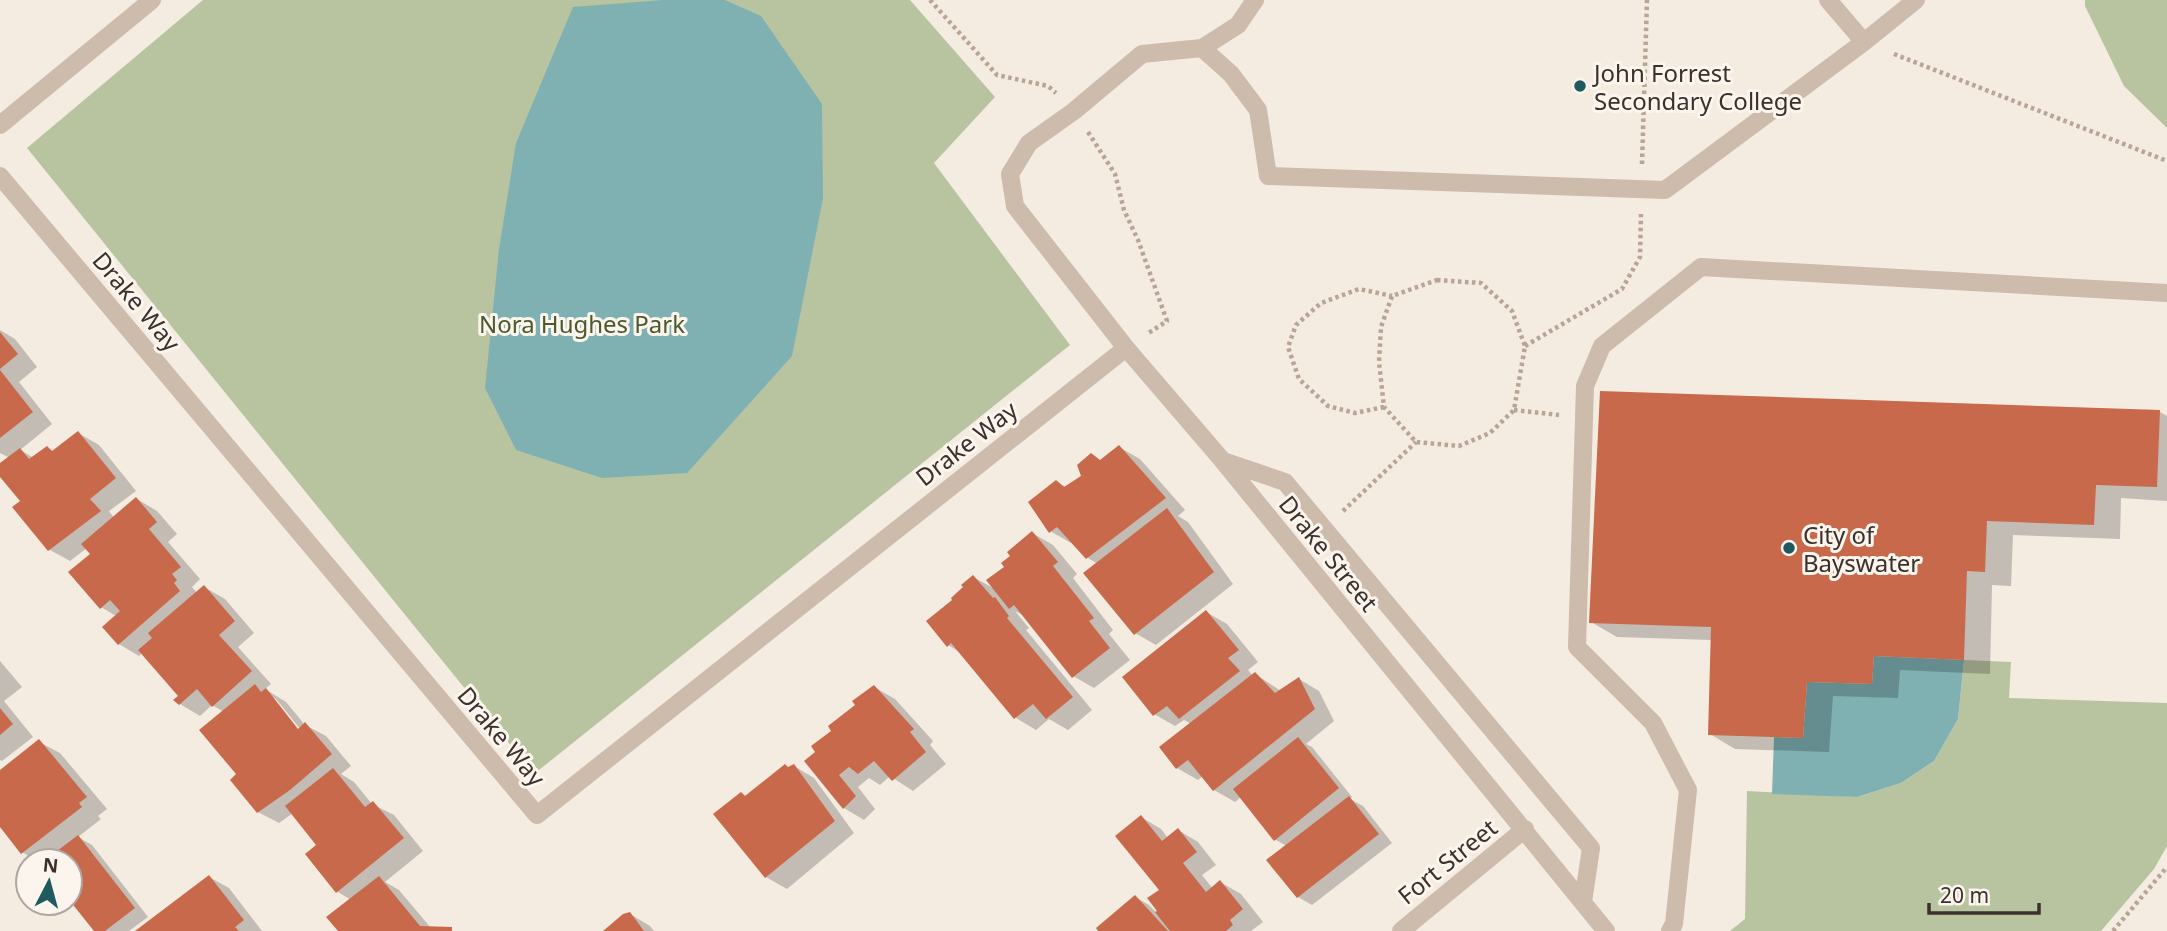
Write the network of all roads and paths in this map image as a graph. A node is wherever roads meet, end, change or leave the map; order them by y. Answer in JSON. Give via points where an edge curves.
{"nodes":[{"id":1,"x":152,"y":0,"type":"edge"},
{"id":2,"x":930,"y":0,"type":"edge"},
{"id":3,"x":1255,"y":0,"type":"edge"},
{"id":4,"x":1828,"y":0,"type":"edge"},
{"id":5,"x":1916,"y":0,"type":"edge"},
{"id":6,"x":1864,"y":42,"type":"junction"},
{"id":7,"x":1202,"y":48,"type":"junction"},
{"id":8,"x":1074,"y":111,"type":"junction"},
{"id":9,"x":0,"y":125,"type":"edge"},
{"id":10,"x":2167,"y":161,"type":"edge"},
{"id":11,"x":0,"y":176,"type":"edge"},
{"id":12,"x":2167,"y":293,"type":"edge"},
{"id":13,"x":1392,"y":296,"type":"junction"},
{"id":14,"x":1126,"y":348,"type":"junction"},
{"id":15,"x":1384,"y":407,"type":"junction"},
{"id":16,"x":1514,"y":410,"type":"junction"},
{"id":17,"x":1584,"y":418,"type":"junction"},
{"id":18,"x":1416,"y":442,"type":"junction"},
{"id":19,"x":1223,"y":461,"type":"junction"},
{"id":20,"x":1324,"y":528,"type":"junction"},
{"id":21,"x":1525,"y":829,"type":"junction"},
{"id":22,"x":2167,"y":867,"type":"edge"},
{"id":23,"x":1583,"y":902,"type":"junction"},
{"id":24,"x":1401,"y":931,"type":"edge"},
{"id":25,"x":1606,"y":931,"type":"edge"},
{"id":26,"x":1670,"y":931,"type":"edge"},
{"id":27,"x":2113,"y":931,"type":"edge"}],
"edges":[{"from":1,"to":9,"type":"street"},
{"from":2,"to":8,"type":"path","via":[[997,75],[1048,86]]},
{"from":3,"to":7,"type":"street","via":[[1238,25]]},
{"from":4,"to":6,"type":"street"},
{"from":5,"to":6,"type":"street"},
{"from":6,"to":7,"type":"street","via":[[1665,190],[1268,176],[1258,110],[1231,74]]},
{"from":6,"to":10,"type":"path"},
{"from":7,"to":8,"type":"street","via":[[1142,54]]},
{"from":8,"to":14,"type":"path","via":[[1115,174],[1124,210],[1167,321]]},
{"from":8,"to":14,"type":"street","name":"Drake Street","via":[[1029,143],[1010,174],[1015,206]]},
{"from":11,"to":14,"type":"street","name":"Drake Way","via":[[537,815]]},
{"from":12,"to":17,"type":"street","via":[[1701,267],[1602,346],[1585,387]]},
{"from":13,"to":15,"type":"path","via":[[1381,327]]},
{"from":13,"to":15,"type":"path","via":[[1359,289],[1321,303],[1296,325],[1288,347],[1299,379],[1328,406],[1355,413]]},
{"from":13,"to":16,"type":"path","via":[[1437,280],[1481,283],[1512,311],[1525,346]]},
{"from":14,"to":19,"type":"street","name":"Drake Street"},
{"from":15,"to":18,"type":"path"},
{"from":16,"to":17,"type":"path"},
{"from":16,"to":18,"type":"path","via":[[1490,433],[1458,446]]},
{"from":17,"to":26,"type":"street","via":[[1577,647],[1653,723],[1688,790]]},
{"from":18,"to":20,"type":"path"},
{"from":19,"to":20,"type":"street","via":[[1285,482]]},
{"from":19,"to":21,"type":"street","name":"Drake Street"},
{"from":20,"to":23,"type":"street","via":[[1591,848]]},
{"from":21,"to":23,"type":"street","name":"Drake Street"},
{"from":21,"to":24,"type":"street","name":"Fort Street"},
{"from":22,"to":27,"type":"path"},
{"from":23,"to":25,"type":"street","name":"Drake Street"}]}
